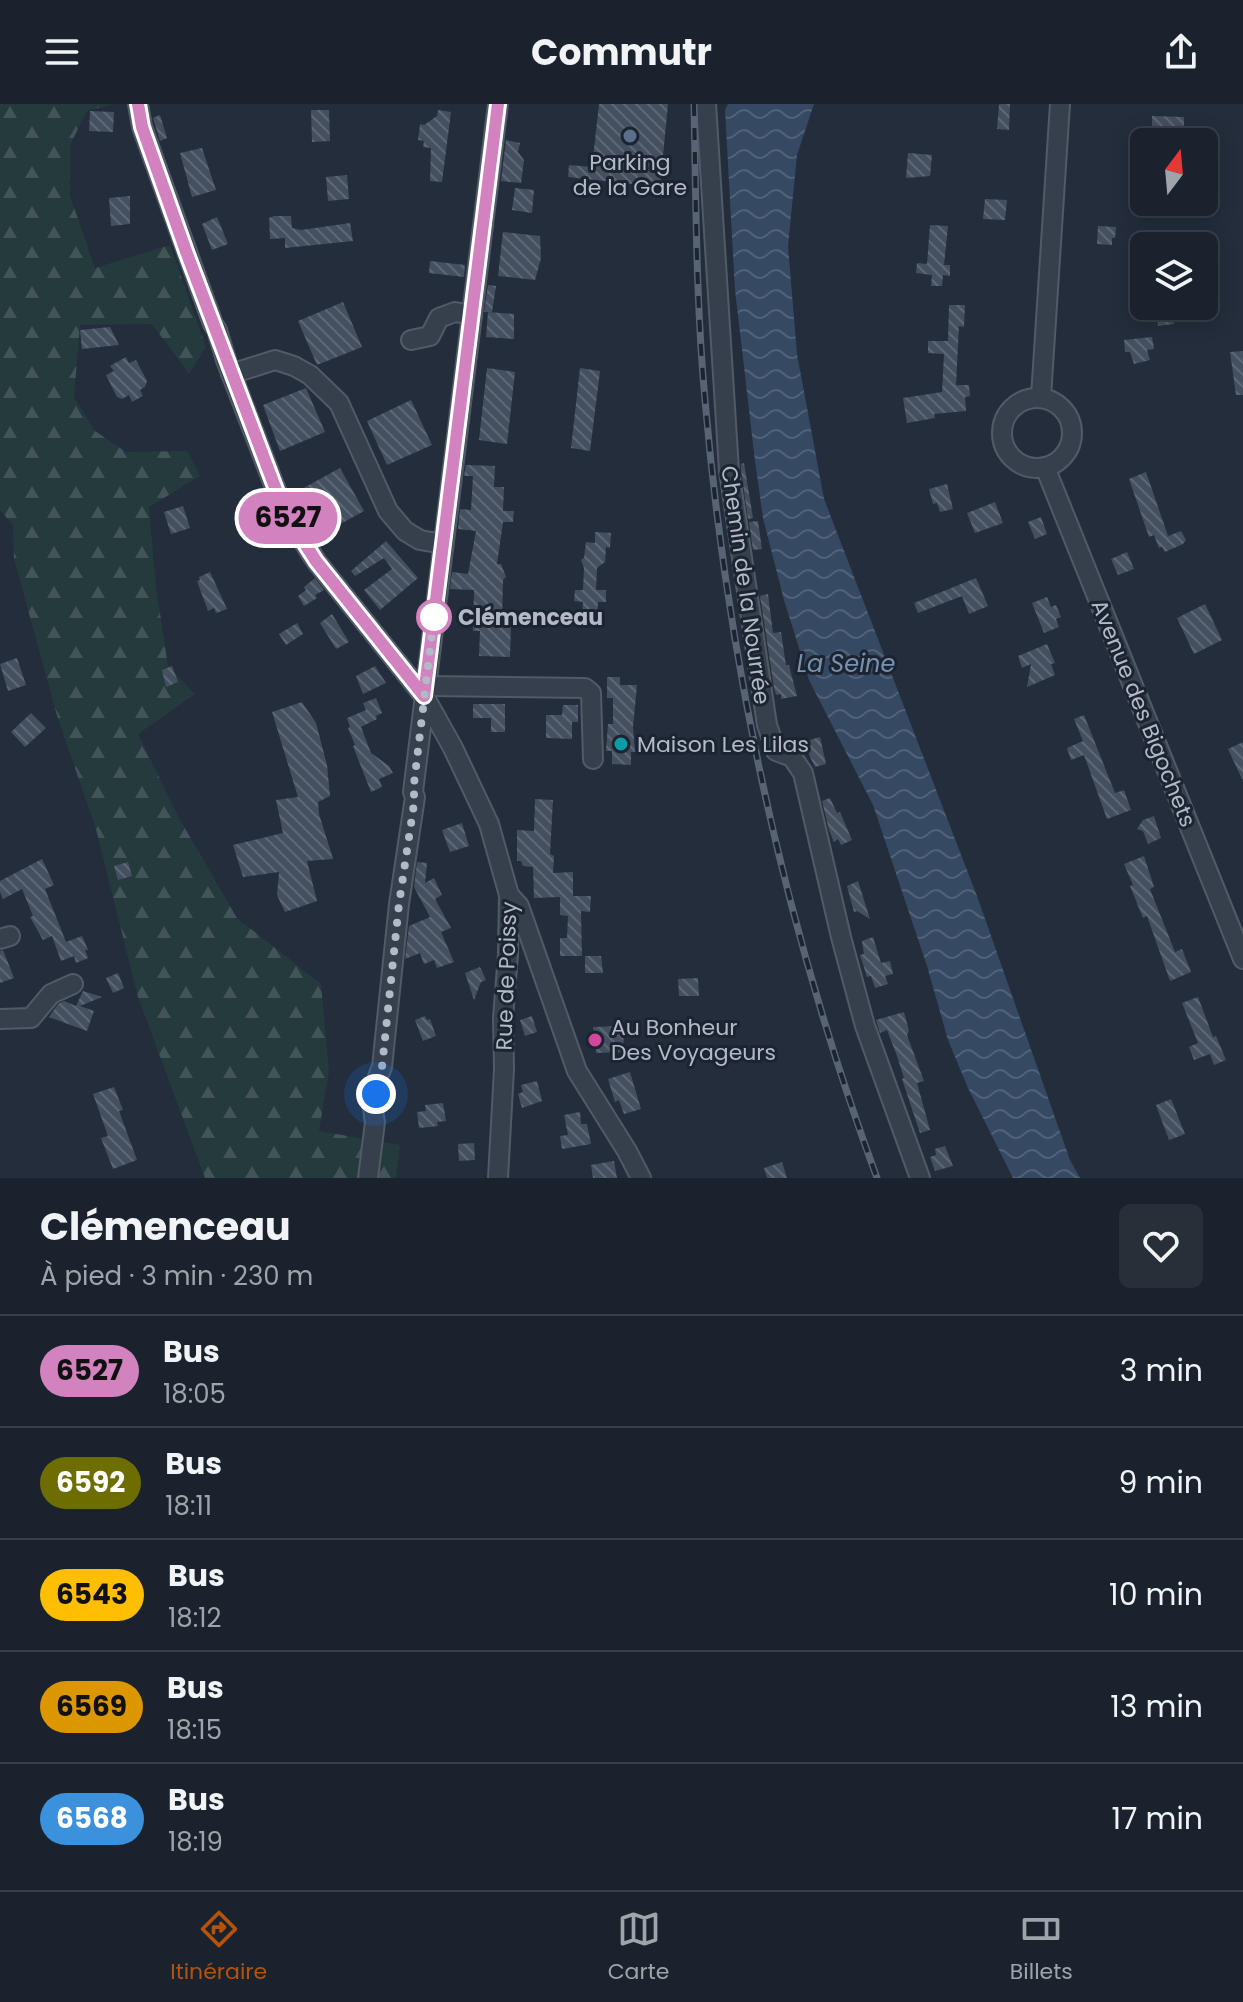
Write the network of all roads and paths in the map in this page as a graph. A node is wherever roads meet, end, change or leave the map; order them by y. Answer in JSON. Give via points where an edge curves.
{"nodes":[{"id":1,"x":138,"y":104,"type":"edge"},
{"id":2,"x":498,"y":104,"type":"edge"},
{"id":3,"x":706,"y":104,"type":"edge"},
{"id":4,"x":1060,"y":104,"type":"edge"},
{"id":5,"x":472,"y":315,"type":"junction"},
{"id":6,"x":411,"y":340,"type":"dead end"},
{"id":7,"x":231,"y":374,"type":"junction"},
{"id":8,"x":1041,"y":397,"type":"junction"},
{"id":9,"x":1045,"y":467,"type":"junction"},
{"id":10,"x":443,"y":544,"type":"junction"},
{"id":11,"x":424,"y":691,"type":"junction"},
{"id":12,"x":593,"y":759,"type":"dead end"},
{"id":13,"x":509,"y":895,"type":"junction"},
{"id":14,"x":1243,"y":959,"type":"edge"},
{"id":15,"x":73,"y":984,"type":"dead end"},
{"id":16,"x":0,"y":1019,"type":"edge"},
{"id":17,"x":368,"y":1178,"type":"edge"},
{"id":18,"x":498,"y":1178,"type":"edge"},
{"id":19,"x":641,"y":1178,"type":"edge"},
{"id":20,"x":920,"y":1178,"type":"edge"}],
"edges":[{"from":1,"to":7,"type":"street","name":"Rue de Poissy"},
{"from":2,"to":5,"type":"street"},
{"from":3,"to":20,"type":"street","name":"Chemin de la Nourrée","via":[[729,471],[767,725],[776,751],[792,757],[803,773],[865,1026]]},
{"from":4,"to":8,"type":"street"},
{"from":5,"to":6,"type":"street","via":[[455,312],[439,318],[430,336]]},
{"from":5,"to":10,"type":"street"},
{"from":7,"to":10,"type":"street","via":[[275,360],[310,375],[339,403],[388,511],[405,531]]},
{"from":7,"to":11,"type":"street","name":"Rue de Poissy","via":[[296,532],[352,609]]},
{"from":8,"to":9,"type":"street","via":[[1062,408],[1072,431],[1065,454]]},
{"from":8,"to":9,"type":"street","via":[[1010,409],[1002,440],[1013,460]]},
{"from":9,"to":14,"type":"street","name":"Avenue des Bigochets"},
{"from":10,"to":11,"type":"street"},
{"from":11,"to":12,"type":"street","via":[[585,688],[591,693]]},
{"from":11,"to":13,"type":"street","name":"Rue de Poissy","via":[[489,824]]},
{"from":11,"to":17,"type":"street"},
{"from":13,"to":18,"type":"street","name":"Rue de Poissy"},
{"from":13,"to":19,"type":"street","via":[[519,906],[577,1071]]},
{"from":15,"to":16,"type":"street","via":[[51,994],[31,1018]]}]}
